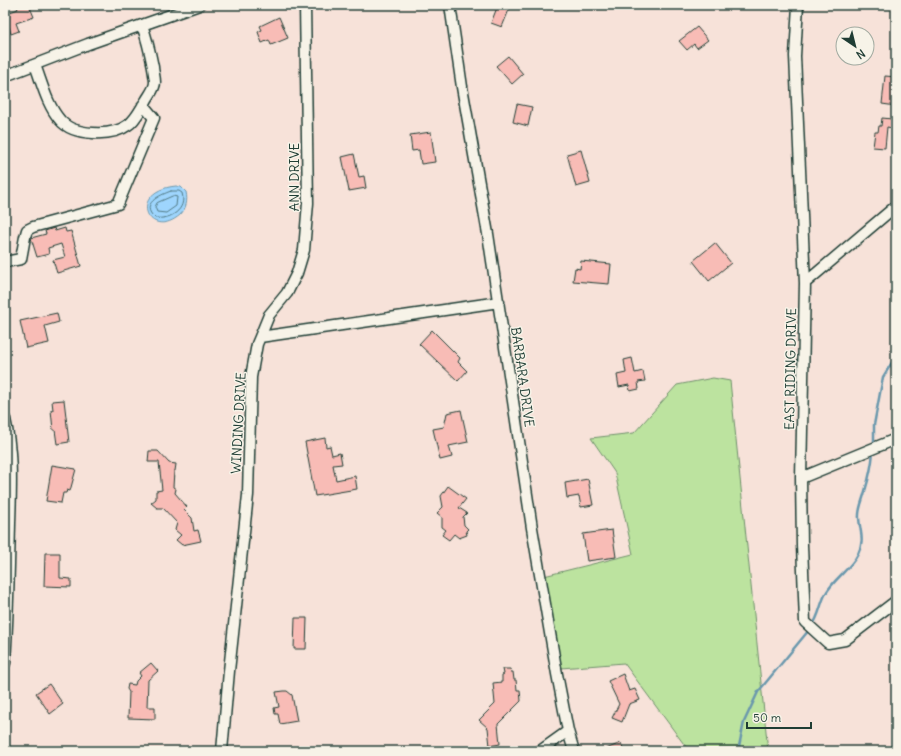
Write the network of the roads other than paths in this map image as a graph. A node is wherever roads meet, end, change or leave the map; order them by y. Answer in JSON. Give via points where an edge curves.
{"nodes":[{"id":1,"x":199,"y":5,"type":"edge"},
{"id":2,"x":305,"y":5,"type":"edge"},
{"id":3,"x":450,"y":5,"type":"edge"},
{"id":4,"x":798,"y":5,"type":"edge"},
{"id":5,"x":142,"y":25,"type":"junction"},
{"id":6,"x":35,"y":64,"type":"junction"},
{"id":7,"x":5,"y":76,"type":"edge"},
{"id":8,"x":143,"y":105,"type":"junction"},
{"id":9,"x":896,"y":206,"type":"edge"},
{"id":10,"x":5,"y":262,"type":"edge"},
{"id":11,"x":805,"y":283,"type":"junction"},
{"id":12,"x":499,"y":302,"type":"junction"},
{"id":13,"x":260,"y":337,"type":"junction"},
{"id":14,"x":5,"y":420,"type":"edge"},
{"id":15,"x":896,"y":439,"type":"edge"},
{"id":16,"x":801,"y":478,"type":"junction"},
{"id":17,"x":896,"y":601,"type":"edge"},
{"id":18,"x":5,"y":664,"type":"edge"},
{"id":19,"x":568,"y":731,"type":"junction"},
{"id":20,"x":222,"y":751,"type":"edge"},
{"id":21,"x":540,"y":751,"type":"edge"},
{"id":22,"x":574,"y":751,"type":"edge"}],
"edges":[{"from":1,"to":5,"type":"street"},
{"from":2,"to":13,"type":"street","name":"ANN DRIVE","via":[[308,203],[304,250],[294,280],[269,315]]},
{"from":3,"to":12,"type":"street","name":"BARBARA DRIVE"},
{"from":4,"to":11,"type":"street","name":"EAST RIDING DRIVE","via":[[795,56]]},
{"from":5,"to":6,"type":"street"},
{"from":5,"to":8,"type":"street","via":[[155,82]]},
{"from":6,"to":7,"type":"street"},
{"from":6,"to":8,"type":"street","via":[[52,108],[60,121],[72,129],[103,134],[120,129],[129,125]]},
{"from":8,"to":10,"type":"street","via":[[154,118],[118,204],[33,226],[27,230],[24,237],[21,259]]},
{"from":9,"to":11,"type":"street"},
{"from":11,"to":16,"type":"street","name":"EAST RIDING DRIVE"},
{"from":12,"to":13,"type":"street"},
{"from":12,"to":19,"type":"street","name":"BARBARA DRIVE","via":[[533,532]]},
{"from":13,"to":20,"type":"street","name":"WINDING DRIVE","via":[[251,377],[248,495]]},
{"from":14,"to":18,"type":"street","via":[[11,448],[12,471]]},
{"from":15,"to":16,"type":"street"},
{"from":16,"to":17,"type":"street","name":"EAST RIDING DRIVE","via":[[805,622],[828,643],[846,640]]},
{"from":19,"to":21,"type":"street"},
{"from":19,"to":22,"type":"street","name":"BARBARA DRIVE"}]}
